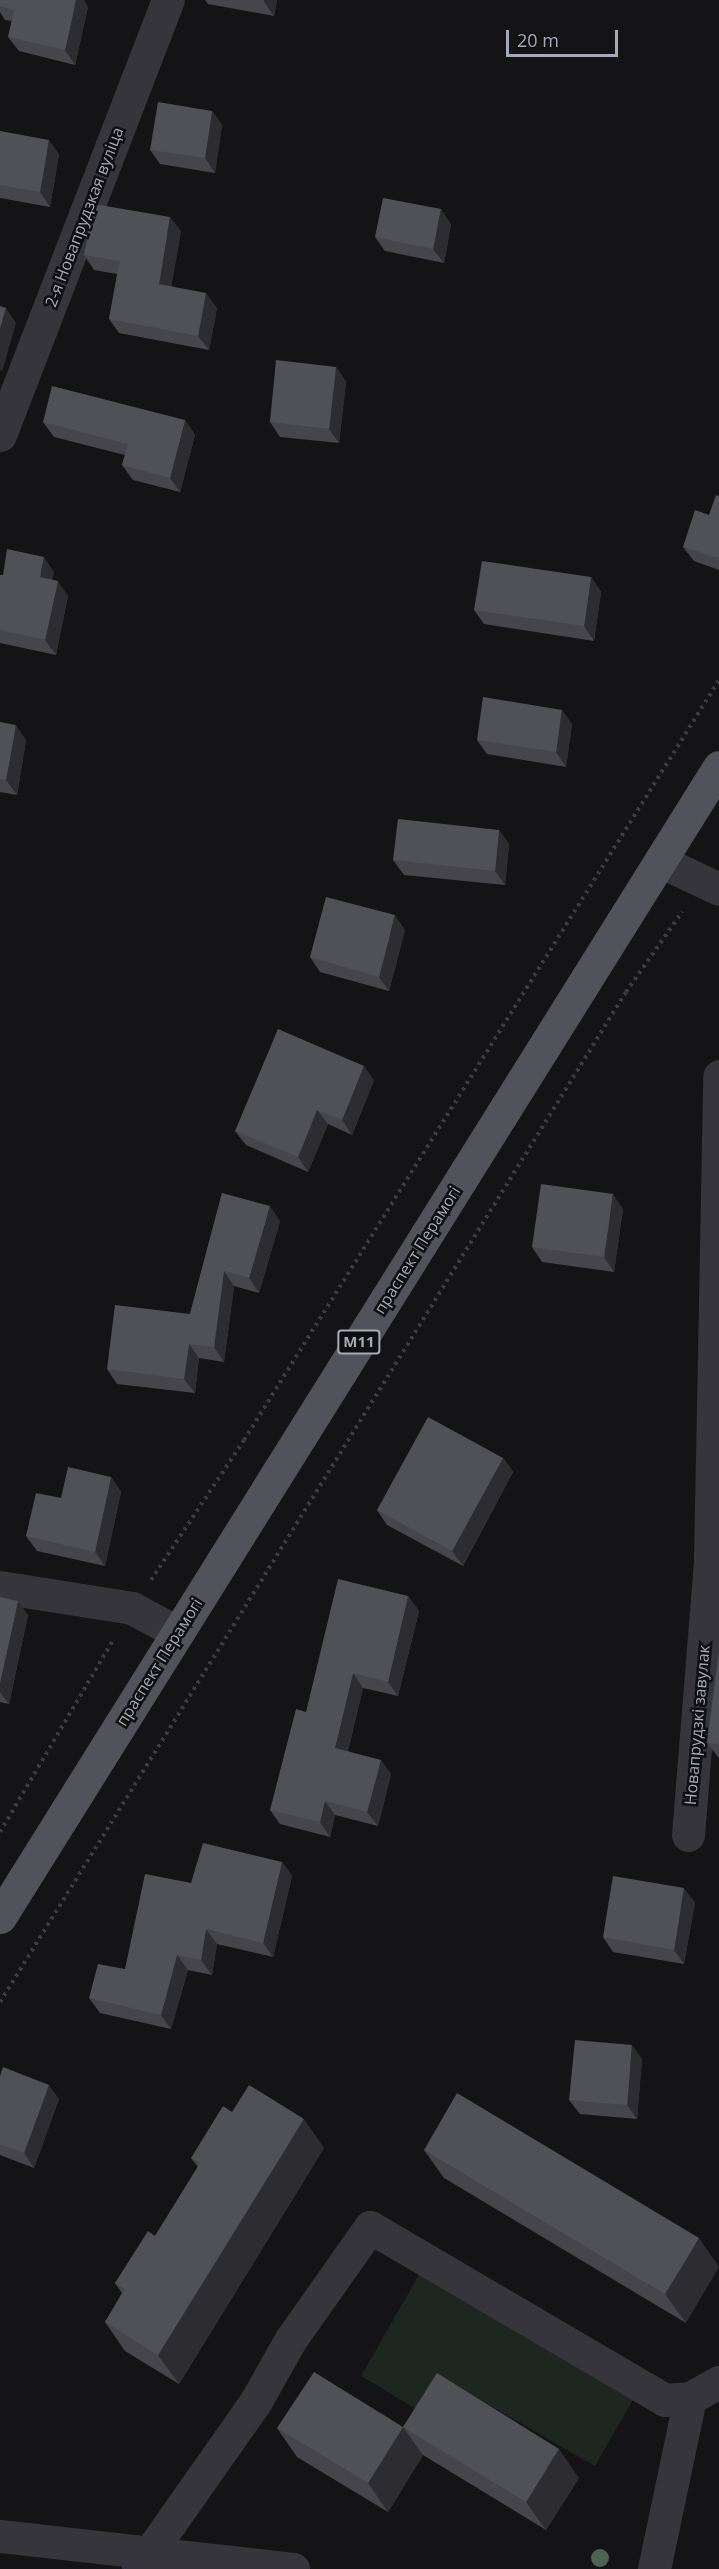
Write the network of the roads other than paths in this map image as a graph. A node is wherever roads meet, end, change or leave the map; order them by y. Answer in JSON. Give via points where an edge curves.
{"nodes":[{"id":1,"x":168,"y":0,"type":"edge"},
{"id":2,"x":0,"y":435,"type":"edge"},
{"id":3,"x":719,"y":767,"type":"edge"},
{"id":4,"x":660,"y":861,"type":"junction"},
{"id":5,"x":711,"y":886,"type":"edge"},
{"id":6,"x":719,"y":1076,"type":"edge"},
{"id":7,"x":0,"y":1587,"type":"edge"},
{"id":8,"x":178,"y":1633,"type":"junction"},
{"id":9,"x":688,"y":1835,"type":"dead end"},
{"id":10,"x":0,"y":1917,"type":"edge"},
{"id":11,"x":719,"y":2382,"type":"edge"},
{"id":12,"x":690,"y":2398,"type":"junction"},
{"id":13,"x":0,"y":2536,"type":"edge"},
{"id":14,"x":143,"y":2562,"type":"edge"},
{"id":15,"x":293,"y":2569,"type":"edge"},
{"id":16,"x":654,"y":2569,"type":"edge"}],
"edges":[{"from":1,"to":2,"type":"street","name":"2-я Новапрудзкая вуліца"},
{"from":3,"to":4,"type":"main road","name":"праспект Перамогі","number":"М11"},
{"from":4,"to":5,"type":"street"},
{"from":4,"to":8,"type":"main road","name":"праспект Перамогі","number":"М11"},
{"from":6,"to":9,"type":"street","name":"Новапрудзкі завулак","via":[[710,1561]]},
{"from":7,"to":8,"type":"street","via":[[132,1608]]},
{"from":8,"to":10,"type":"main road","name":"праспект Перамогі","number":"М11"},
{"from":11,"to":12,"type":"street"},
{"from":12,"to":14,"type":"street","via":[[665,2400],[370,2227],[291,2339],[256,2401]]},
{"from":12,"to":16,"type":"street"},
{"from":13,"to":14,"type":"street"},
{"from":14,"to":15,"type":"street"}]}
